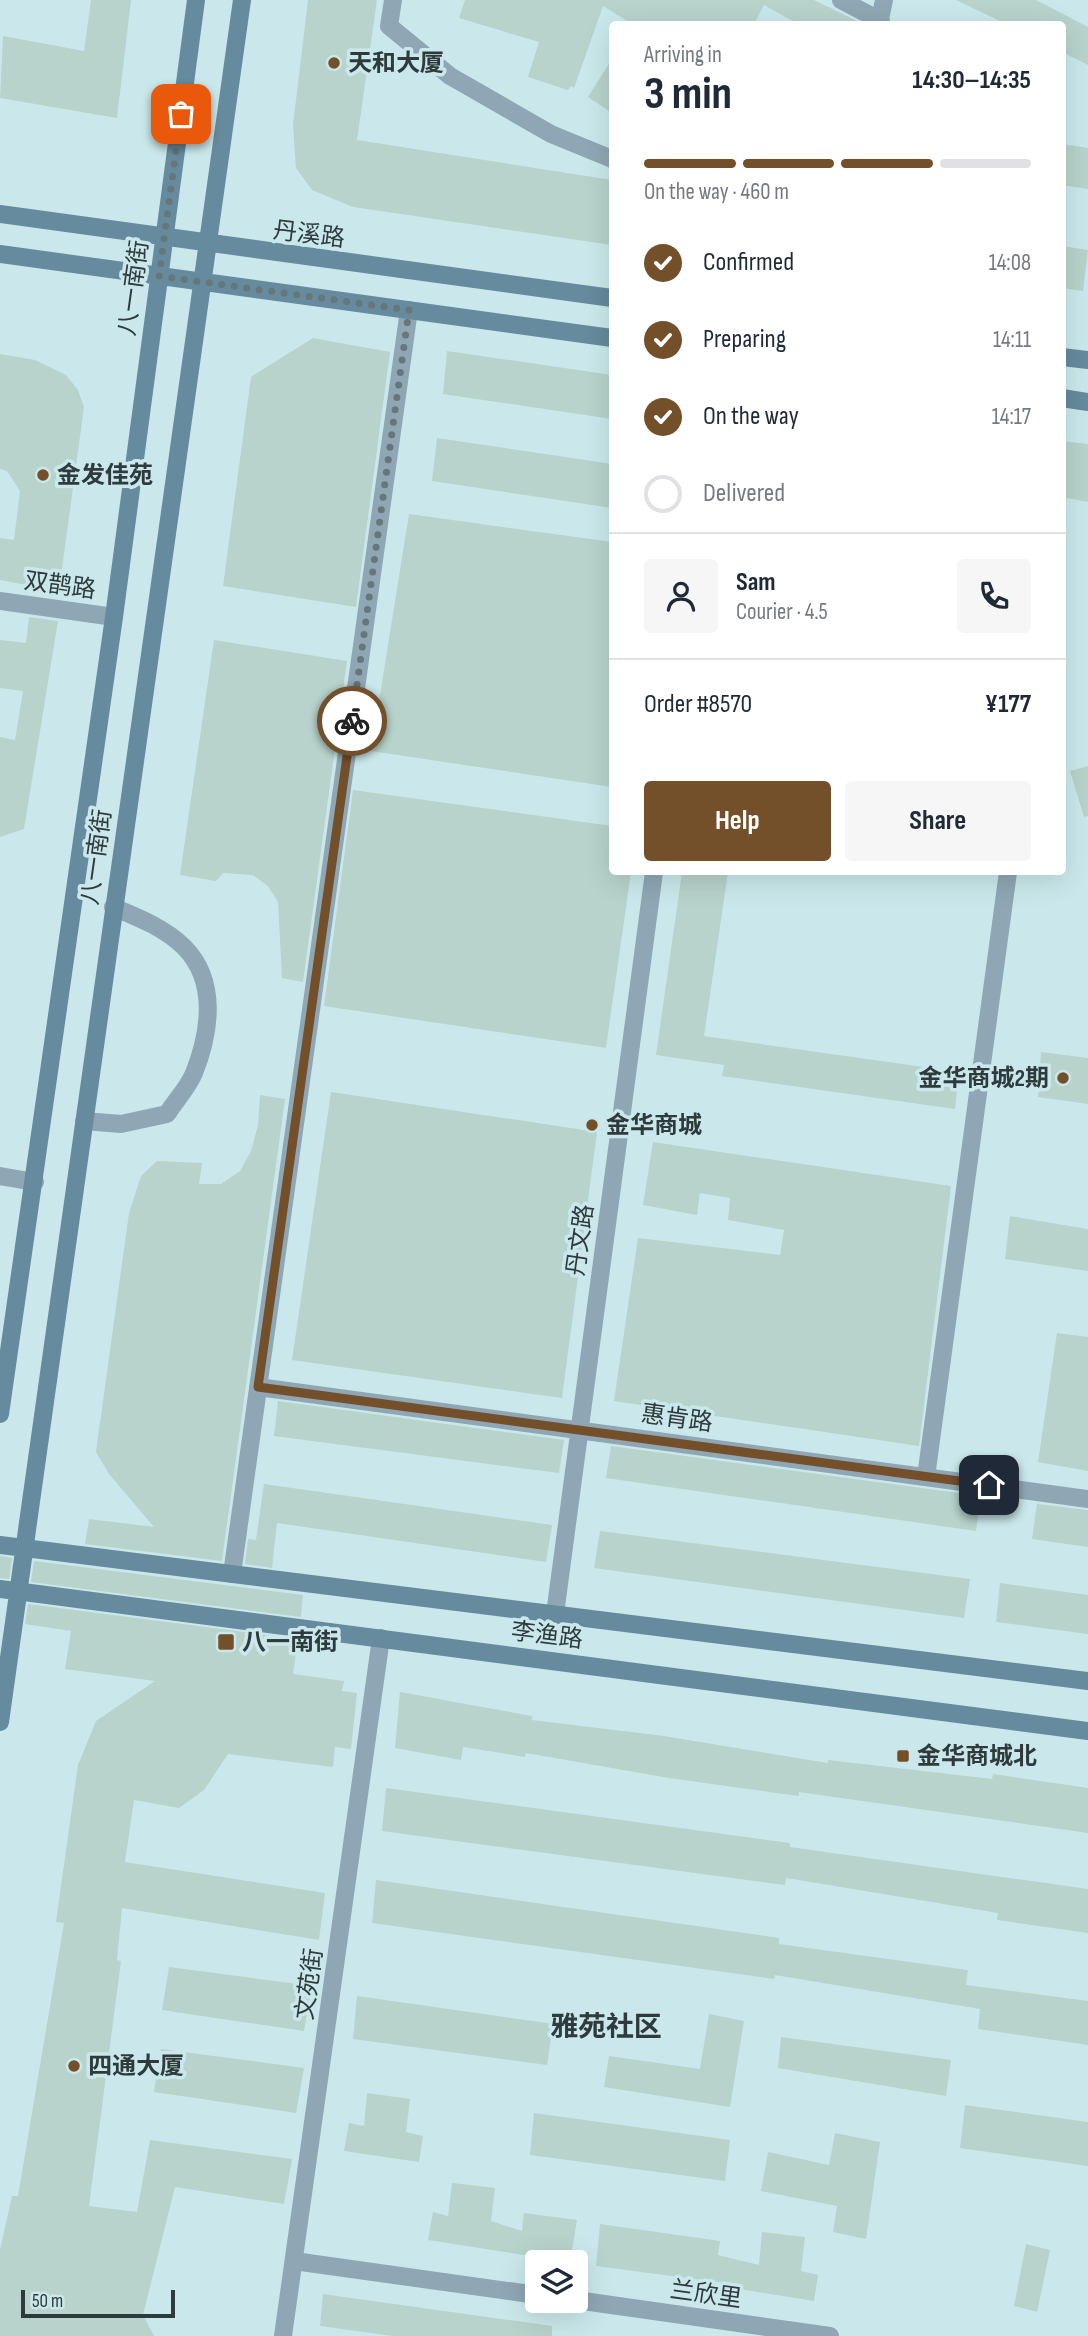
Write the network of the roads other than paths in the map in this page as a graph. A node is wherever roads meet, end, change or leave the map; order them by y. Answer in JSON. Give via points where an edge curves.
{"nodes":[{"id":1,"x":196,"y":0,"type":"edge"},
{"id":2,"x":242,"y":0,"type":"edge"},
{"id":3,"x":393,"y":0,"type":"edge"},
{"id":4,"x":841,"y":0,"type":"edge"},
{"id":5,"x":884,"y":0,"type":"edge"},
{"id":6,"x":877,"y":21,"type":"edge"},
{"id":7,"x":880,"y":21,"type":"edge"},
{"id":8,"x":609,"y":158,"type":"edge"},
{"id":9,"x":0,"y":214,"type":"edge"},
{"id":10,"x":164,"y":238,"type":"junction"},
{"id":11,"x":206,"y":245,"type":"junction"},
{"id":12,"x":0,"y":254,"type":"edge"},
{"id":13,"x":159,"y":276,"type":"junction"},
{"id":14,"x":201,"y":282,"type":"junction"},
{"id":15,"x":609,"y":298,"type":"edge"},
{"id":16,"x":409,"y":310,"type":"junction"},
{"id":17,"x":609,"y":338,"type":"edge"},
{"id":18,"x":1066,"y":357,"type":"edge"},
{"id":19,"x":1088,"y":360,"type":"edge"},
{"id":20,"x":1066,"y":399,"type":"edge"},
{"id":21,"x":1088,"y":402,"type":"edge"},
{"id":22,"x":0,"y":601,"type":"edge"},
{"id":23,"x":114,"y":617,"type":"junction"},
{"id":24,"x":654,"y":875,"type":"edge"},
{"id":25,"x":1008,"y":875,"type":"edge"},
{"id":26,"x":113,"y":907,"type":"junction"},
{"id":27,"x":83,"y":1121,"type":"junction"},
{"id":28,"x":0,"y":1176,"type":"edge"},
{"id":29,"x":35,"y":1182,"type":"junction"},
{"id":30,"x":258,"y":1387,"type":"junction"},
{"id":31,"x":0,"y":1415,"type":"edge"},
{"id":32,"x":579,"y":1430,"type":"junction"},
{"id":33,"x":926,"y":1477,"type":"junction"},
{"id":34,"x":1088,"y":1499,"type":"edge"},
{"id":35,"x":0,"y":1545,"type":"edge"},
{"id":36,"x":23,"y":1548,"type":"junction"},
{"id":37,"x":232,"y":1574,"type":"junction"},
{"id":38,"x":0,"y":1589,"type":"edge"},
{"id":39,"x":19,"y":1591,"type":"junction"},
{"id":40,"x":555,"y":1614,"type":"junction"},
{"id":41,"x":382,"y":1638,"type":"junction"},
{"id":42,"x":1088,"y":1681,"type":"edge"},
{"id":43,"x":0,"y":1722,"type":"edge"},
{"id":44,"x":1088,"y":1731,"type":"edge"},
{"id":45,"x":294,"y":2261,"type":"junction"},
{"id":46,"x":525,"y":2293,"type":"edge"},
{"id":47,"x":588,"y":2302,"type":"edge"},
{"id":48,"x":283,"y":2336,"type":"edge"},
{"id":49,"x":830,"y":2336,"type":"edge"}],
"edges":[{"from":1,"to":10,"type":"main road","name":"八一南街"},
{"from":2,"to":11,"type":"main road","name":"八一南街"},
{"from":3,"to":8,"type":"street","via":[[389,26],[450,76],[551,134]]},
{"from":4,"to":6,"type":"street"},
{"from":5,"to":7,"type":"street"},
{"from":9,"to":10,"type":"main road","name":"丹溪路"},
{"from":10,"to":11,"type":"main road","name":"丹溪路"},
{"from":10,"to":13,"type":"main road","name":"八一南街"},
{"from":11,"to":14,"type":"main road","name":"八一南街"},
{"from":11,"to":15,"type":"main road","name":"丹溪路"},
{"from":12,"to":13,"type":"main road"},
{"from":13,"to":14,"type":"main road"},
{"from":13,"to":23,"type":"main road","name":"八一南街"},
{"from":14,"to":16,"type":"main road"},
{"from":14,"to":26,"type":"main road","name":"八一南街"},
{"from":16,"to":17,"type":"main road"},
{"from":16,"to":30,"type":"street"},
{"from":18,"to":19,"type":"main road"},
{"from":20,"to":21,"type":"main road"},
{"from":22,"to":23,"type":"street","name":"双鹊路"},
{"from":23,"to":29,"type":"main road","name":"八一南街"},
{"from":24,"to":32,"type":"street","name":"丹文路"},
{"from":25,"to":33,"type":"street"},
{"from":26,"to":27,"type":"main road","name":"八一南街"},
{"from":26,"to":27,"type":"street","via":[[146,921],[184,947],[205,979],[208,1029],[193,1076],[167,1114],[121,1124]]},
{"from":27,"to":36,"type":"main road","name":"八一南街"},
{"from":28,"to":29,"type":"street"},
{"from":29,"to":31,"type":"main road","name":"八一南街"},
{"from":30,"to":32,"type":"street","name":"惠肯路"},
{"from":30,"to":37,"type":"street"},
{"from":32,"to":33,"type":"street","name":"惠肯路"},
{"from":32,"to":40,"type":"street","name":"丹文路"},
{"from":33,"to":34,"type":"street","name":"惠肯路"},
{"from":35,"to":36,"type":"main road","name":"李渔路"},
{"from":36,"to":37,"type":"main road","name":"李渔路"},
{"from":36,"to":39,"type":"main road","name":"八一南街"},
{"from":37,"to":40,"type":"main road","name":"李渔路"},
{"from":38,"to":39,"type":"main road","name":"李渔路"},
{"from":39,"to":41,"type":"main road","name":"李渔路"},
{"from":39,"to":43,"type":"main road","name":"八一南街"},
{"from":40,"to":42,"type":"main road","name":"李渔路"},
{"from":41,"to":44,"type":"main road","name":"李渔路"},
{"from":41,"to":45,"type":"street","name":"文苑街"},
{"from":45,"to":46,"type":"street"},
{"from":45,"to":48,"type":"street","name":"文苑街"},
{"from":47,"to":49,"type":"street","name":"兰欣里"}]}
